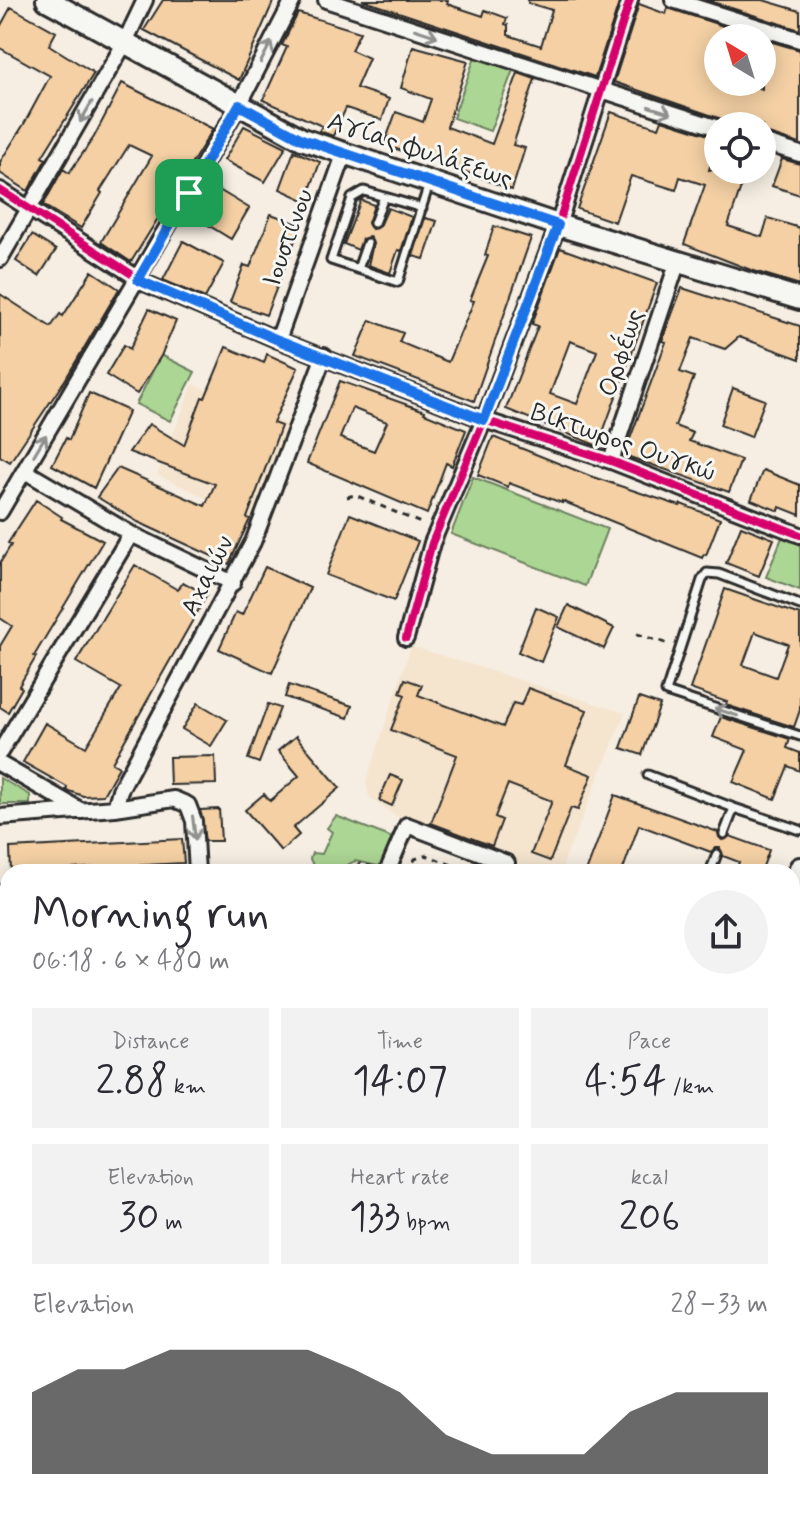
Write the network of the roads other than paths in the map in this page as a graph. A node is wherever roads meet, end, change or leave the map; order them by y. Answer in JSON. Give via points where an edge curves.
{"nodes":[{"id":1,"x":47,"y":0,"type":"edge"},
{"id":2,"x":145,"y":0,"type":"edge"},
{"id":3,"x":293,"y":0,"type":"edge"},
{"id":4,"x":326,"y":0,"type":"edge"},
{"id":5,"x":630,"y":0,"type":"edge"},
{"id":6,"x":677,"y":1,"type":"edge"},
{"id":7,"x":800,"y":40,"type":"edge"},
{"id":8,"x":124,"y":44,"type":"junction"},
{"id":9,"x":602,"y":92,"type":"junction"},
{"id":10,"x":239,"y":105,"type":"junction"},
{"id":11,"x":704,"y":124,"type":"edge"},
{"id":12,"x":776,"y":146,"type":"edge"},
{"id":13,"x":345,"y":152,"type":"junction"},
{"id":14,"x":800,"y":154,"type":"edge"},
{"id":15,"x":430,"y":180,"type":"junction"},
{"id":16,"x":0,"y":190,"type":"edge"},
{"id":17,"x":384,"y":197,"type":"junction"},
{"id":18,"x":422,"y":208,"type":"junction"},
{"id":19,"x":29,"y":210,"type":"junction"},
{"id":20,"x":374,"y":223,"type":"dead end"},
{"id":21,"x":558,"y":225,"type":"junction"},
{"id":22,"x":402,"y":238,"type":"dead end"},
{"id":23,"x":412,"y":241,"type":"junction"},
{"id":24,"x":368,"y":249,"type":"dead end"},
{"id":25,"x":0,"y":259,"type":"edge"},
{"id":26,"x":678,"y":261,"type":"junction"},
{"id":27,"x":394,"y":262,"type":"dead end"},
{"id":28,"x":404,"y":265,"type":"junction"},
{"id":29,"x":358,"y":269,"type":"junction"},
{"id":30,"x":138,"y":280,"type":"junction"},
{"id":31,"x":800,"y":299,"type":"edge"},
{"id":32,"x":278,"y":340,"type":"junction"},
{"id":33,"x":324,"y":356,"type":"junction"},
{"id":34,"x":484,"y":420,"type":"junction"},
{"id":35,"x":611,"y":461,"type":"junction"},
{"id":36,"x":25,"y":471,"type":"junction"},
{"id":37,"x":0,"y":512,"type":"edge"},
{"id":38,"x":131,"y":534,"type":"junction"},
{"id":39,"x":800,"y":535,"type":"edge"},
{"id":40,"x":233,"y":583,"type":"junction"},
{"id":41,"x":800,"y":605,"type":"edge"},
{"id":42,"x":406,"y":638,"type":"dead end"},
{"id":43,"x":800,"y":736,"type":"edge"},
{"id":44,"x":0,"y":752,"type":"edge"},
{"id":45,"x":0,"y":764,"type":"edge"},
{"id":46,"x":648,"y":775,"type":"dead end"},
{"id":47,"x":115,"y":808,"type":"junction"},
{"id":48,"x":734,"y":808,"type":"junction"},
{"id":49,"x":82,"y":811,"type":"junction"},
{"id":50,"x":0,"y":817,"type":"edge"},
{"id":51,"x":800,"y":830,"type":"edge"},
{"id":52,"x":724,"y":834,"type":"dead end"},
{"id":53,"x":717,"y":854,"type":"dead end"},
{"id":54,"x":197,"y":864,"type":"edge"},
{"id":55,"x":388,"y":864,"type":"edge"},
{"id":56,"x":507,"y":864,"type":"edge"},
{"id":57,"x":713,"y":864,"type":"edge"}],
"edges":[{"from":1,"to":8,"type":"main road","name":"Αγίας Φυλάξεως"},
{"from":2,"to":8,"type":"street"},
{"from":10,"to":3,"type":"street","one_way":true},
{"from":4,"to":9,"type":"street","one_way":true},
{"from":5,"to":9,"type":"street"},
{"from":6,"to":7,"type":"street"},
{"from":8,"to":10,"type":"main road","name":"Αγίας Φυλάξεως"},
{"from":8,"to":19,"type":"street","one_way":true},
{"from":9,"to":11,"type":"street","one_way":true},
{"from":9,"to":21,"type":"street"},
{"from":10,"to":13,"type":"main road","name":"Αγίας Φυλάξεως","via":[[302,139]]},
{"from":10,"to":30,"type":"street"},
{"from":12,"to":14,"type":"street"},
{"from":13,"to":15,"type":"main road","name":"Αγίας Φυλάξεως"},
{"from":13,"to":32,"type":"street","name":"Ιουστίνου"},
{"from":15,"to":18,"type":"lane"},
{"from":15,"to":21,"type":"main road","name":"Αγίας Φυλάξεως"},
{"from":16,"to":19,"type":"street","name":"Βίκτωρος Ουγκώ"},
{"from":17,"to":18,"type":"lane"},
{"from":17,"to":20,"type":"lane","via":[[383,211]]},
{"from":17,"to":29,"type":"lane","via":[[364,191],[352,198],[331,260]]},
{"from":18,"to":23,"type":"lane","via":[[413,222]]},
{"from":19,"to":25,"type":"street"},
{"from":19,"to":30,"type":"street","name":"Βίκτωρος Ουγκώ"},
{"from":21,"to":26,"type":"main road","name":"Αγίας Φυλάξεως"},
{"from":21,"to":34,"type":"street"},
{"from":22,"to":23,"type":"lane"},
{"from":23,"to":28,"type":"lane"},
{"from":24,"to":29,"type":"lane"},
{"from":26,"to":31,"type":"main road","name":"Αγίας Φυλάξεως"},
{"from":26,"to":35,"type":"street","name":"Ορφέως"},
{"from":27,"to":28,"type":"lane"},
{"from":28,"to":29,"type":"lane","via":[[398,282]]},
{"from":30,"to":32,"type":"street","name":"Βίκτωρος Ουγκώ"},
{"from":36,"to":30,"type":"street","one_way":true},
{"from":32,"to":33,"type":"street","name":"Βίκτωρος Ουγκώ"},
{"from":33,"to":34,"type":"street","name":"Βίκτωρος Ουγκώ"},
{"from":33,"to":40,"type":"street","name":"Αχαιών"},
{"from":34,"to":35,"type":"street","name":"Βίκτωρος Ουγκώ"},
{"from":34,"to":42,"type":"street","via":[[437,531]]},
{"from":35,"to":39,"type":"street","name":"Βίκτωρος Ουγκώ"},
{"from":36,"to":37,"type":"street"},
{"from":36,"to":38,"type":"street"},
{"from":38,"to":40,"type":"street"},
{"from":38,"to":44,"type":"street"},
{"from":40,"to":47,"type":"street","name":"Αχαιών"},
{"from":43,"to":41,"type":"lane","one_way":true,"via":[[666,692],[707,573]]},
{"from":45,"to":49,"type":"street"},
{"from":46,"to":48,"type":"lane"},
{"from":47,"to":49,"type":"street"},
{"from":47,"to":54,"type":"street","one_way":true,"via":[[174,799],[188,805]]},
{"from":48,"to":51,"type":"lane"},
{"from":48,"to":52,"type":"lane"},
{"from":49,"to":50,"type":"street"},
{"from":53,"to":57,"type":"lane"},
{"from":55,"to":56,"type":"street","via":[[407,825]]}]}
